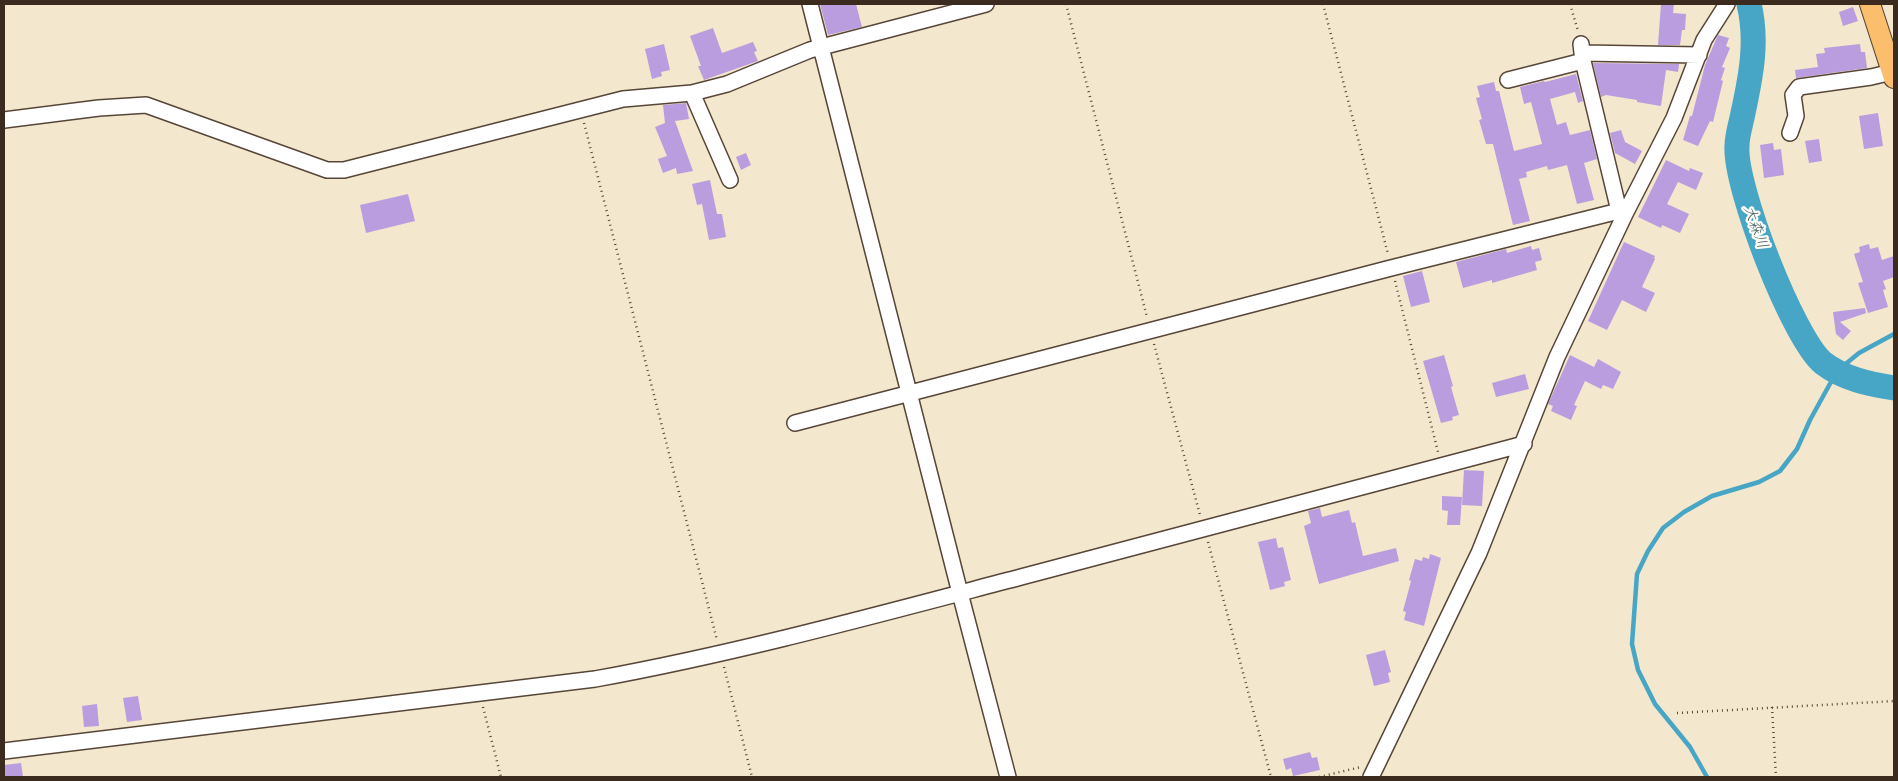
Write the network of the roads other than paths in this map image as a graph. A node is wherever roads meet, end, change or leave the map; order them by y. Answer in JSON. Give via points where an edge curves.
{"nodes":[{"id":1,"x":810,"y":4,"type":"edge"},
{"id":2,"x":986,"y":4,"type":"edge"},
{"id":3,"x":1727,"y":4,"type":"edge"},
{"id":4,"x":1870,"y":4,"type":"edge"},
{"id":5,"x":822,"y":48,"type":"junction"},
{"id":6,"x":1582,"y":53,"type":"junction"},
{"id":7,"x":1699,"y":54,"type":"junction"},
{"id":8,"x":1893,"y":75,"type":"edge"},
{"id":9,"x":1508,"y":80,"type":"dead end"},
{"id":10,"x":692,"y":93,"type":"junction"},
{"id":11,"x":4,"y":120,"type":"edge"},
{"id":12,"x":1790,"y":133,"type":"dead end"},
{"id":13,"x":730,"y":180,"type":"dead end"},
{"id":14,"x":1622,"y":212,"type":"junction"},
{"id":15,"x":909,"y":393,"type":"junction"},
{"id":16,"x":795,"y":423,"type":"dead end"},
{"id":17,"x":1524,"y":444,"type":"junction"},
{"id":18,"x":960,"y":593,"type":"junction"},
{"id":19,"x":4,"y":751,"type":"edge"},
{"id":20,"x":1008,"y":777,"type":"edge"},
{"id":21,"x":1371,"y":777,"type":"edge"}],
"edges":[{"from":1,"to":5,"type":"street"},
{"from":2,"to":5,"type":"street"},
{"from":3,"to":7,"type":"street"},
{"from":4,"to":8,"type":"main road"},
{"from":5,"to":10,"type":"street","via":[[727,84]]},
{"from":5,"to":15,"type":"street"},
{"from":6,"to":7,"type":"street"},
{"from":6,"to":9,"type":"street"},
{"from":6,"to":14,"type":"street"},
{"from":7,"to":14,"type":"street","via":[[1674,118]]},
{"from":8,"to":12,"type":"street","via":[[1800,87],[1793,95],[1796,116]]},
{"from":10,"to":11,"type":"street","via":[[622,99],[344,170],[327,170],[146,105]]},
{"from":10,"to":13,"type":"street"},
{"from":14,"to":15,"type":"street","via":[[1391,268]]},
{"from":14,"to":17,"type":"street","via":[[1557,358]]},
{"from":15,"to":16,"type":"street"},
{"from":15,"to":18,"type":"street"},
{"from":17,"to":18,"type":"street"},
{"from":17,"to":21,"type":"street","via":[[1479,553]]},
{"from":18,"to":19,"type":"street","via":[[720,654],[595,679]]},
{"from":18,"to":20,"type":"street"}]}
